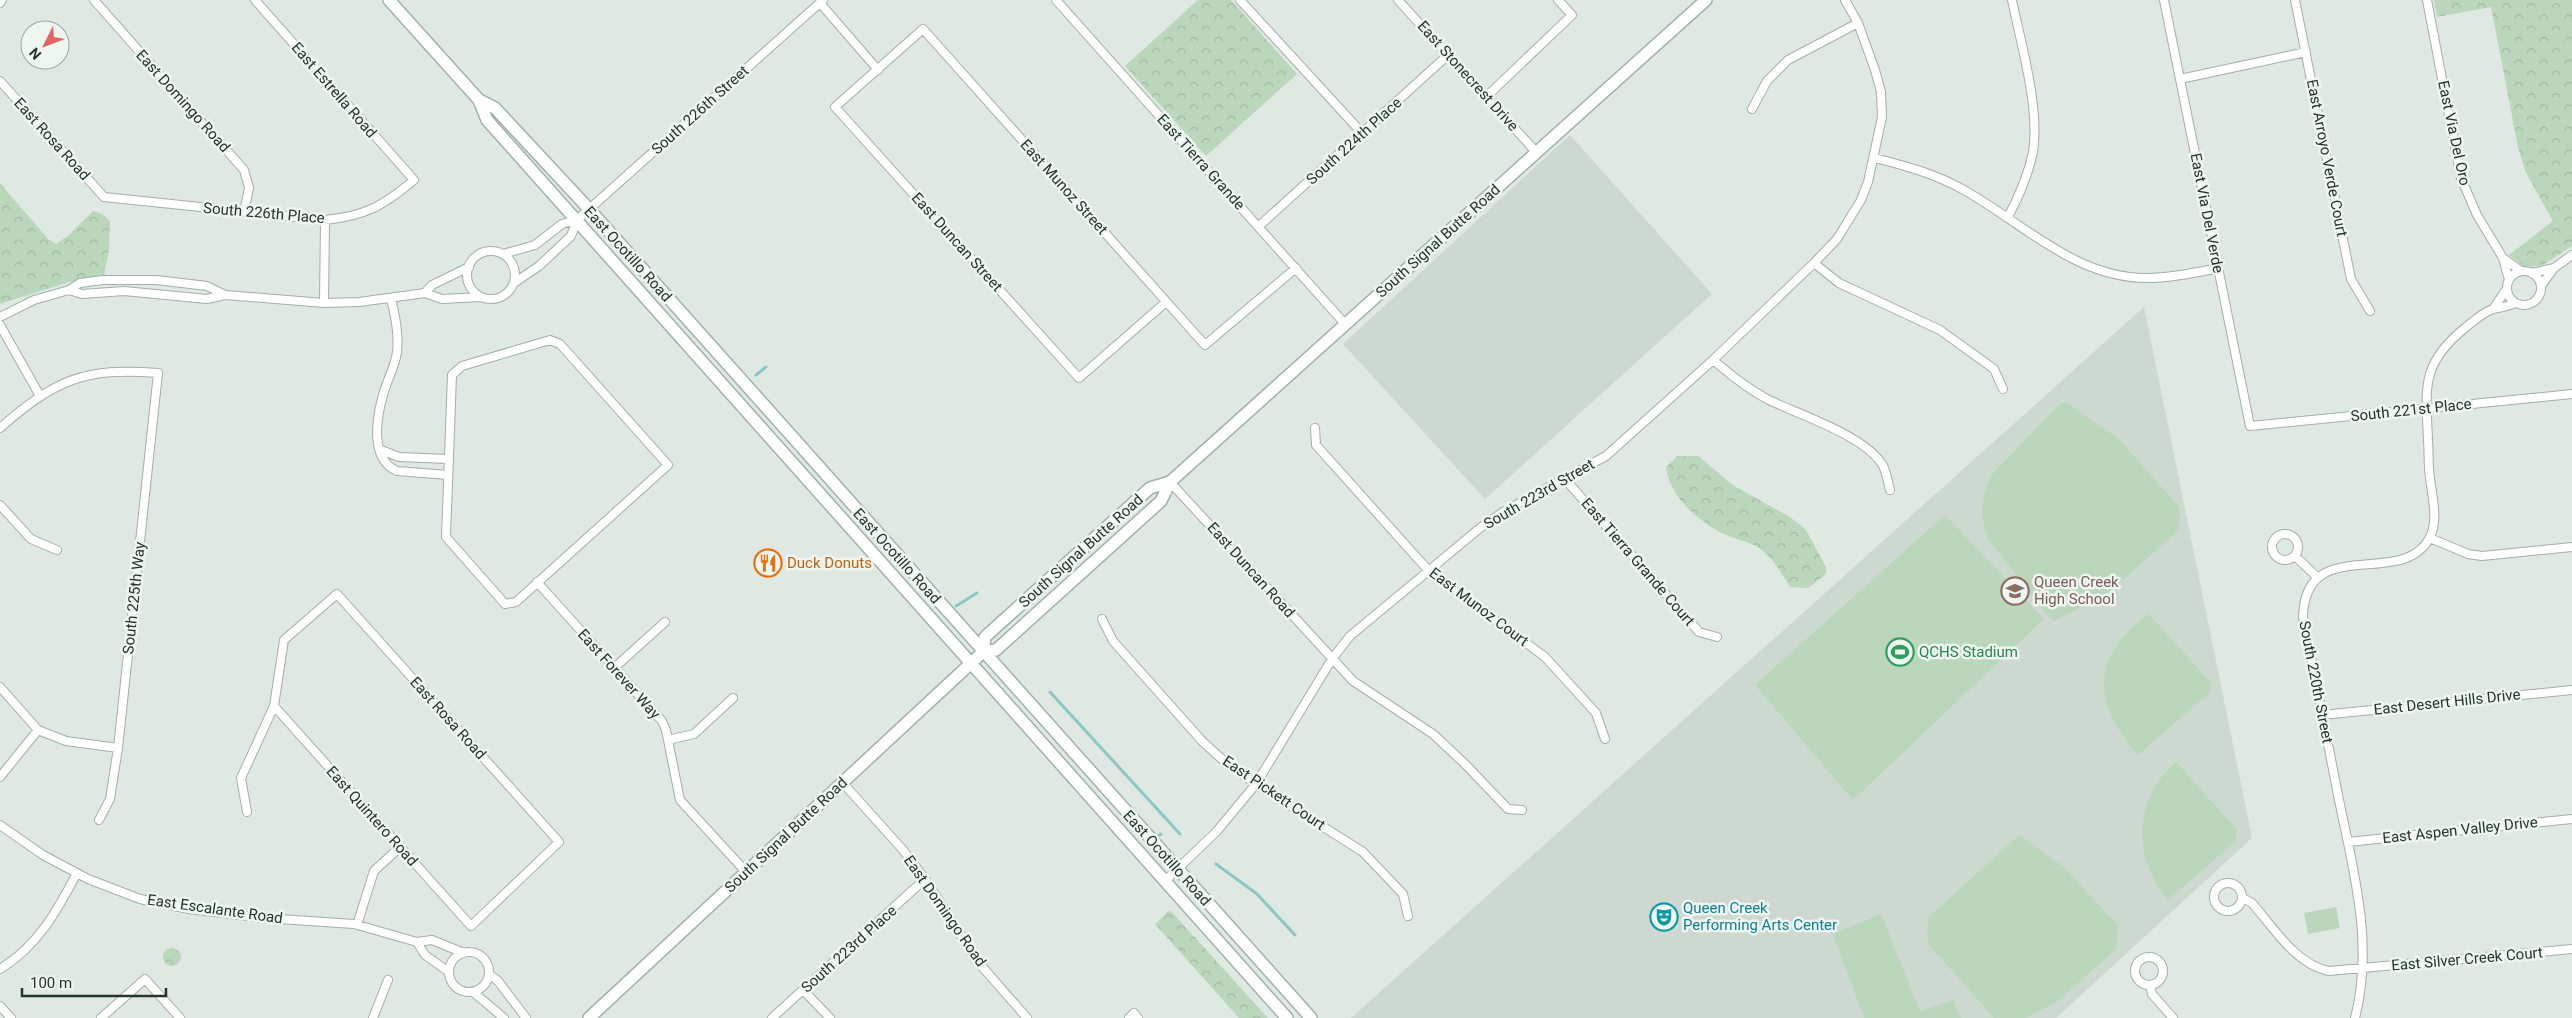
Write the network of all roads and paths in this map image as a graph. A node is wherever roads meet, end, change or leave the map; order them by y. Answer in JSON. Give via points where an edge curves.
{"nodes":[{"id":1,"x":94,"y":0,"type":"edge"},
{"id":2,"x":255,"y":0,"type":"edge"},
{"id":3,"x":389,"y":0,"type":"edge"},
{"id":4,"x":1056,"y":0,"type":"edge"},
{"id":5,"x":1240,"y":0,"type":"edge"},
{"id":6,"x":1398,"y":0,"type":"edge"},
{"id":7,"x":1558,"y":0,"type":"edge"},
{"id":8,"x":1706,"y":0,"type":"edge"},
{"id":9,"x":1845,"y":0,"type":"edge"},
{"id":10,"x":2012,"y":0,"type":"edge"},
{"id":11,"x":2164,"y":0,"type":"edge"},
{"id":12,"x":2295,"y":0,"type":"edge"},
{"id":13,"x":2427,"y":0,"type":"edge"},
{"id":14,"x":822,"y":1,"type":"edge"},
{"id":15,"x":1858,"y":23,"type":"junction"},
{"id":16,"x":2306,"y":52,"type":"junction"},
{"id":17,"x":1448,"y":55,"type":"junction"},
{"id":18,"x":878,"y":70,"type":"junction"},
{"id":19,"x":2180,"y":79,"type":"junction"},
{"id":20,"x":0,"y":81,"type":"edge"},
{"id":21,"x":1486,"y":97,"type":"junction"},
{"id":22,"x":479,"y":100,"type":"junction"},
{"id":23,"x":1752,"y":109,"type":"dead end"},
{"id":24,"x":1362,"y":133,"type":"junction"},
{"id":25,"x":1537,"y":153,"type":"junction"},
{"id":26,"x":1875,"y":158,"type":"junction"},
{"id":27,"x":414,"y":180,"type":"joint"},
{"id":28,"x":104,"y":197,"type":"joint"},
{"id":29,"x":589,"y":209,"type":"junction"},
{"id":30,"x":244,"y":212,"type":"junction"},
{"id":31,"x":2008,"y":217,"type":"junction"},
{"id":32,"x":325,"y":220,"type":"junction"},
{"id":33,"x":577,"y":220,"type":"junction"},
{"id":34,"x":1259,"y":226,"type":"junction"},
{"id":35,"x":503,"y":254,"type":"junction"},
{"id":36,"x":2572,"y":255,"type":"edge"},
{"id":37,"x":2503,"y":258,"type":"junction"},
{"id":38,"x":1814,"y":263,"type":"junction"},
{"id":39,"x":469,"y":267,"type":"junction"},
{"id":40,"x":1296,"y":268,"type":"junction"},
{"id":41,"x":2218,"y":268,"type":"junction"},
{"id":42,"x":2554,"y":268,"type":"junction"},
{"id":43,"x":2521,"y":271,"type":"junction"},
{"id":44,"x":2532,"y":273,"type":"junction"},
{"id":45,"x":2509,"y":280,"type":"junction"},
{"id":46,"x":514,"y":283,"type":"junction"},
{"id":47,"x":2541,"y":286,"type":"junction"},
{"id":48,"x":70,"y":290,"type":"junction"},
{"id":49,"x":2506,"y":290,"type":"junction"},
{"id":50,"x":425,"y":293,"type":"junction"},
{"id":51,"x":225,"y":295,"type":"junction"},
{"id":52,"x":481,"y":297,"type":"junction"},
{"id":53,"x":391,"y":298,"type":"junction"},
{"id":54,"x":1166,"y":302,"type":"junction"},
{"id":55,"x":324,"y":303,"type":"junction"},
{"id":56,"x":2515,"y":303,"type":"junction"},
{"id":57,"x":2493,"y":309,"type":"junction"},
{"id":58,"x":2370,"y":311,"type":"dead end"},
{"id":59,"x":0,"y":317,"type":"edge"},
{"id":60,"x":1345,"y":324,"type":"junction"},
{"id":61,"x":0,"y":326,"type":"edge"},
{"id":62,"x":1713,"y":360,"type":"junction"},
{"id":63,"x":2003,"y":389,"type":"dead end"},
{"id":64,"x":2572,"y":394,"type":"edge"},
{"id":65,"x":40,"y":396,"type":"junction"},
{"id":66,"x":2425,"y":409,"type":"junction"},
{"id":67,"x":2250,"y":426,"type":"joint"},
{"id":68,"x":0,"y":428,"type":"edge"},
{"id":69,"x":1316,"y":428,"type":"dead end"},
{"id":70,"x":381,"y":450,"type":"junction"},
{"id":71,"x":448,"y":459,"type":"junction"},
{"id":72,"x":448,"y":475,"type":"junction"},
{"id":73,"x":1565,"y":479,"type":"junction"},
{"id":74,"x":1170,"y":482,"type":"junction"},
{"id":75,"x":1890,"y":490,"type":"dead end"},
{"id":76,"x":2,"y":510,"type":"edge"},
{"id":77,"x":2430,"y":538,"type":"junction"},
{"id":78,"x":2572,"y":547,"type":"edge"},
{"id":79,"x":57,"y":550,"type":"dead end"},
{"id":80,"x":2295,"y":556,"type":"dead end"},
{"id":81,"x":1428,"y":570,"type":"junction"},
{"id":82,"x":2318,"y":578,"type":"junction"},
{"id":83,"x":537,"y":582,"type":"junction"},
{"id":84,"x":1102,"y":619,"type":"dead end"},
{"id":85,"x":665,"y":622,"type":"dead end"},
{"id":86,"x":1717,"y":636,"type":"dead end"},
{"id":87,"x":983,"y":652,"type":"junction"},
{"id":88,"x":1332,"y":659,"type":"junction"},
{"id":89,"x":970,"y":663,"type":"junction"},
{"id":90,"x":614,"y":668,"type":"junction"},
{"id":91,"x":0,"y":687,"type":"edge"},
{"id":92,"x":2572,"y":690,"type":"edge"},
{"id":93,"x":733,"y":698,"type":"dead end"},
{"id":94,"x":274,"y":706,"type":"junction"},
{"id":95,"x":2322,"y":714,"type":"junction"},
{"id":96,"x":38,"y":730,"type":"junction"},
{"id":97,"x":668,"y":740,"type":"junction"},
{"id":98,"x":1605,"y":740,"type":"dead end"},
{"id":99,"x":118,"y":748,"type":"junction"},
{"id":100,"x":0,"y":777,"type":"edge"},
{"id":101,"x":842,"y":782,"type":"junction"},
{"id":102,"x":1256,"y":784,"type":"junction"},
{"id":103,"x":1522,"y":810,"type":"dead end"},
{"id":104,"x":247,"y":812,"type":"dead end"},
{"id":105,"x":2572,"y":818,"type":"edge"},
{"id":106,"x":99,"y":820,"type":"dead end"},
{"id":107,"x":0,"y":825,"type":"edge"},
{"id":108,"x":2348,"y":842,"type":"junction"},
{"id":109,"x":400,"y":847,"type":"junction"},
{"id":110,"x":1177,"y":869,"type":"junction"},
{"id":111,"x":77,"y":873,"type":"junction"},
{"id":112,"x":746,"y":873,"type":"junction"},
{"id":113,"x":925,"y":880,"type":"junction"},
{"id":114,"x":1166,"y":880,"type":"junction"},
{"id":115,"x":2243,"y":898,"type":"dead end"},
{"id":116,"x":1408,"y":916,"type":"dead end"},
{"id":117,"x":357,"y":925,"type":"junction"},
{"id":118,"x":471,"y":926,"type":"joint"},
{"id":119,"x":416,"y":942,"type":"junction"},
{"id":120,"x":2572,"y":949,"type":"edge"},
{"id":121,"x":464,"y":952,"type":"junction"},
{"id":122,"x":0,"y":969,"type":"edge"},
{"id":123,"x":2363,"y":969,"type":"junction"},
{"id":124,"x":449,"y":972,"type":"junction"},
{"id":125,"x":489,"y":974,"type":"junction"},
{"id":126,"x":388,"y":980,"type":"dead end"},
{"id":127,"x":2150,"y":985,"type":"dead end"},
{"id":128,"x":803,"y":990,"type":"junction"},
{"id":129,"x":473,"y":992,"type":"junction"},
{"id":130,"x":0,"y":1006,"type":"edge"},
{"id":131,"x":11,"y":1018,"type":"edge"},
{"id":132,"x":101,"y":1018,"type":"edge"},
{"id":133,"x":180,"y":1018,"type":"edge"},
{"id":134,"x":373,"y":1018,"type":"edge"},
{"id":135,"x":504,"y":1018,"type":"edge"},
{"id":136,"x":526,"y":1018,"type":"edge"},
{"id":137,"x":589,"y":1018,"type":"edge"},
{"id":138,"x":772,"y":1018,"type":"edge"},
{"id":139,"x":830,"y":1018,"type":"edge"},
{"id":140,"x":1027,"y":1018,"type":"edge"},
{"id":141,"x":1288,"y":1018,"type":"edge"},
{"id":142,"x":1311,"y":1018,"type":"edge"},
{"id":143,"x":2173,"y":1018,"type":"edge"},
{"id":144,"x":2355,"y":1018,"type":"edge"}],
"edges":[{"from":1,"to":30,"type":"street","name":"East Domingo Road","via":[[244,170],[248,188]]},
{"from":2,"to":27,"type":"street","name":"East Estrella Road"},
{"from":3,"to":22,"type":"main road","name":"East Ocotillo Road"},
{"from":4,"to":34,"type":"street","name":"East Tierra Grande"},
{"from":5,"to":24,"type":"street"},
{"from":6,"to":17,"type":"street","name":"East Stonecrest Drive"},
{"from":7,"to":21,"type":"street","via":[[1572,15]]},
{"from":8,"to":25,"type":"main road","name":"South Signal Butte Road"},
{"from":9,"to":15,"type":"street","name":"South 223rd Street"},
{"from":10,"to":31,"type":"street","via":[[2030,84],[2033,151],[2023,189]]},
{"from":11,"to":19,"type":"street","name":"East Via Del Verde"},
{"from":12,"to":16,"type":"street","name":"East Arroyo Verde Court"},
{"from":13,"to":37,"type":"street","name":"East Via Del Oro","via":[[2461,178],[2476,215]]},
{"from":14,"to":18,"type":"street"},
{"from":14,"to":29,"type":"street","name":"South 226th Street"},
{"from":15,"to":23,"type":"street","via":[[1788,60],[1767,81]]},
{"from":15,"to":26,"type":"street","name":"South 223rd Street","via":[[1876,70],[1880,92],[1882,118]]},
{"from":16,"to":19,"type":"street"},
{"from":16,"to":58,"type":"street","name":"East Arroyo Verde Court","via":[[2351,279]]},
{"from":17,"to":21,"type":"street","name":"East Stonecrest Drive"},
{"from":17,"to":24,"type":"street","name":"South 224th Place"},
{"from":18,"to":54,"type":"street","name":"East Munoz Street","via":[[923,29]]},
{"from":18,"to":54,"type":"street","name":"East Duncan Street","via":[[835,107],[1079,378]]},
{"from":19,"to":41,"type":"street","name":"East Via Del Verde"},
{"from":20,"to":28,"type":"street","name":"East Rosa Road"},
{"from":21,"to":25,"type":"street","name":"East Stonecrest Drive"},
{"from":22,"to":29,"type":"main road","name":"East Ocotillo Road","via":[[495,108]]},
{"from":22,"to":33,"type":"main road","name":"East Ocotillo Road","via":[[487,120]]},
{"from":24,"to":34,"type":"street","name":"South 224th Place"},
{"from":25,"to":60,"type":"main road","name":"South Signal Butte Road"},
{"from":26,"to":31,"type":"street","via":[[1939,177]]},
{"from":26,"to":38,"type":"street","name":"South 223rd Street","via":[[1861,200],[1836,239]]},
{"from":27,"to":32,"type":"street","name":"South 226th Place","via":[[382,206],[361,215]]},
{"from":28,"to":30,"type":"street","name":"South 226th Place"},
{"from":29,"to":33,"type":"street","name":"South 226th Street"},
{"from":29,"to":87,"type":"main road","name":"East Ocotillo Road"},
{"from":30,"to":32,"type":"street","name":"South 226th Place"},
{"from":31,"to":41,"type":"street","via":[[2060,254],[2115,274],[2169,277]]},
{"from":32,"to":55,"type":"street"},
{"from":33,"to":35,"type":"street","via":[[562,224],[535,245]]},
{"from":33,"to":46,"type":"street","via":[[571,236],[539,266]]},
{"from":33,"to":89,"type":"main road","name":"East Ocotillo Road"},
{"from":34,"to":40,"type":"street","name":"East Tierra Grande"},
{"from":35,"to":39,"type":"street","via":[[483,252]]},
{"from":35,"to":46,"type":"street","via":[[514,266]]},
{"from":36,"to":42,"type":"street"},
{"from":37,"to":43,"type":"street","name":"East Via Del Oro"},
{"from":37,"to":45,"type":"street","name":"East Via Del Oro"},
{"from":38,"to":62,"type":"street","name":"South 223rd Street"},
{"from":38,"to":63,"type":"street","via":[[1839,284],[1940,330],[1994,369]]},
{"from":39,"to":50,"type":"street","via":[[432,285]]},
{"from":39,"to":52,"type":"street","via":[[467,274],[471,288]]},
{"from":40,"to":54,"type":"street","name":"East Munoz Street","via":[[1205,345]]},
{"from":40,"to":60,"type":"street","name":"East Tierra Grande"},
{"from":41,"to":67,"type":"street","name":"East Via Del Verde"},
{"from":42,"to":44,"type":"street"},
{"from":42,"to":47,"type":"street"},
{"from":43,"to":44,"type":"street"},
{"from":43,"to":45,"type":"street"},
{"from":44,"to":47,"type":"street"},
{"from":45,"to":49,"type":"street"},
{"from":46,"to":52,"type":"street","via":[[501,297]]},
{"from":47,"to":56,"type":"street","via":[[2539,297],[2531,304]]},
{"from":48,"to":51,"type":"street","via":[[82,294],[124,291],[207,299]]},
{"from":48,"to":51,"type":"street","via":[[80,283],[128,279],[207,286]]},
{"from":48,"to":59,"type":"street","via":[[34,300]]},
{"from":49,"to":56,"type":"street"},
{"from":49,"to":57,"type":"street"},
{"from":50,"to":52,"type":"street","via":[[442,299]]},
{"from":50,"to":53,"type":"street"},
{"from":51,"to":55,"type":"street"},
{"from":53,"to":55,"type":"street"},
{"from":53,"to":70,"type":"street","via":[[398,341],[396,362],[381,405],[377,438]]},
{"from":56,"to":57,"type":"street"},
{"from":57,"to":66,"type":"street","via":[[2444,347],[2427,384]]},
{"from":60,"to":74,"type":"main road","name":"South Signal Butte Road"},
{"from":61,"to":65,"type":"street"},
{"from":62,"to":73,"type":"street","name":"South 223rd Street","via":[[1606,456]]},
{"from":62,"to":75,"type":"street","via":[[1738,382],[1861,444],[1882,464]]},
{"from":64,"to":66,"type":"street","name":"South 221st Place"},
{"from":65,"to":68,"type":"street"},
{"from":65,"to":99,"type":"street","name":"South 225th Way","via":[[81,377],[121,370],[158,373]]},
{"from":66,"to":67,"type":"street","name":"South 221st Place"},
{"from":66,"to":77,"type":"street","via":[[2434,514]]},
{"from":69,"to":81,"type":"street","name":"East Munoz Court","via":[[1316,445]]},
{"from":70,"to":71,"type":"street","via":[[399,457]]},
{"from":70,"to":72,"type":"street","via":[[385,463],[398,471]]},
{"from":71,"to":72,"type":"street"},
{"from":71,"to":83,"type":"street","via":[[454,371],[550,340],[560,344],[668,465]]},
{"from":72,"to":83,"type":"street","via":[[448,540],[502,601],[516,602]]},
{"from":73,"to":81,"type":"street","name":"South 223rd Street","via":[[1480,528]]},
{"from":73,"to":86,"type":"street","name":"East Tierra Grande Court","via":[[1699,632]]},
{"from":74,"to":87,"type":"main road","name":"South Signal Butte Road","via":[[1161,501],[996,650]]},
{"from":74,"to":87,"type":"main road","name":"South Signal Butte Road","via":[[1150,488],[985,637]]},
{"from":74,"to":88,"type":"street","name":"East Duncan Road"},
{"from":76,"to":79,"type":"street","via":[[31,539]]},
{"from":77,"to":78,"type":"street","via":[[2468,554],[2482,556]]},
{"from":77,"to":82,"type":"street","name":"South 220th Street","via":[[2414,555],[2402,560],[2338,567]]},
{"from":80,"to":82,"type":"street"},
{"from":81,"to":88,"type":"street","name":"South 223rd Street","via":[[1350,636]]},
{"from":81,"to":98,"type":"street","name":"East Munoz Court","via":[[1545,657],[1596,713]]},
{"from":82,"to":95,"type":"street","name":"South 220th Street","via":[[2303,600],[2303,617]]},
{"from":83,"to":90,"type":"street","name":"East Forever Way"},
{"from":84,"to":102,"type":"street","name":"East Pickett Court","via":[[1113,641],[1202,741]]},
{"from":85,"to":90,"type":"street"},
{"from":87,"to":89,"type":"main road","name":"South Signal Butte Road"},
{"from":87,"to":110,"type":"main road","name":"East Ocotillo Road"},
{"from":88,"to":102,"type":"street","name":"South 223rd Street"},
{"from":88,"to":103,"type":"street","name":"East Duncan Road","via":[[1353,681],[1433,734],[1508,809]]},
{"from":89,"to":101,"type":"main road","name":"South Signal Butte Road"},
{"from":89,"to":114,"type":"main road","name":"East Ocotillo Road"},
{"from":90,"to":97,"type":"street","name":"East Forever Way","via":[[662,721]]},
{"from":91,"to":96,"type":"street"},
{"from":92,"to":95,"type":"street","name":"East Desert Hills Drive"},
{"from":93,"to":97,"type":"street","via":[[694,734]]},
{"from":94,"to":104,"type":"street","via":[[241,778]]},
{"from":94,"to":109,"type":"street","name":"East Quintero Road"},
{"from":94,"to":118,"type":"street","name":"East Rosa Road","via":[[284,640],[337,594],[559,842]]},
{"from":95,"to":108,"type":"street","name":"South 220th Street"},
{"from":96,"to":99,"type":"street","via":[[66,741]]},
{"from":96,"to":100,"type":"street"},
{"from":97,"to":112,"type":"street","name":"East Forever Way","via":[[680,800]]},
{"from":99,"to":106,"type":"street","name":"South 225th Way","via":[[110,799]]},
{"from":101,"to":112,"type":"main road","name":"South Signal Butte Road"},
{"from":101,"to":113,"type":"street","name":"East Domingo Road","via":[[903,850]]},
{"from":102,"to":110,"type":"street","name":"South 223rd Street","via":[[1217,831]]},
{"from":102,"to":116,"type":"street","name":"East Pickett Court","via":[[1363,852],[1404,894]]},
{"from":105,"to":108,"type":"street","name":"East Aspen Valley Drive"},
{"from":107,"to":111,"type":"street","name":"East Escalante Road","via":[[43,855]]},
{"from":108,"to":123,"type":"street","name":"South 220th Street","via":[[2362,921]]},
{"from":109,"to":117,"type":"street","via":[[374,871]]},
{"from":109,"to":118,"type":"street","name":"East Quintero Road"},
{"from":110,"to":114,"type":"street","name":"South 223rd Street"},
{"from":110,"to":142,"type":"main road","name":"East Ocotillo Road"},
{"from":111,"to":117,"type":"street","name":"East Escalante Road","via":[[140,899],[189,909]]},
{"from":111,"to":122,"type":"street","via":[[54,916],[36,941]]},
{"from":112,"to":137,"type":"main road","name":"South Signal Butte Road"},
{"from":113,"to":128,"type":"street","name":"South 223rd Place"},
{"from":113,"to":140,"type":"street","name":"East Domingo Road","via":[[978,962]]},
{"from":114,"to":141,"type":"main road","name":"East Ocotillo Road"},
{"from":115,"to":123,"type":"street","name":"East Silver Creek Court","via":[[2252,903],[2294,952],[2318,969],[2328,972]]},
{"from":117,"to":119,"type":"street","name":"East Escalante Road"},
{"from":119,"to":121,"type":"street","name":"East Escalante Road","via":[[432,940]]},
{"from":119,"to":124,"type":"street","via":[[425,955]]},
{"from":120,"to":123,"type":"street","name":"East Silver Creek Court"},
{"from":121,"to":124,"type":"street","via":[[452,962]]},
{"from":121,"to":125,"type":"street","name":"East Escalante Road","via":[[482,957]]},
{"from":123,"to":144,"type":"street","name":"South 220th Street"},
{"from":124,"to":129,"type":"street","via":[[456,988]]},
{"from":125,"to":129,"type":"street","via":[[486,984]]},
{"from":125,"to":136,"type":"street","name":"East Escalante Road"},
{"from":126,"to":134,"type":"street"},
{"from":127,"to":143,"type":"street","via":[[2152,994]]},
{"from":128,"to":138,"type":"street","name":"South 223rd Place"},
{"from":128,"to":139,"type":"street"},
{"from":129,"to":135,"type":"street"},
{"from":130,"to":131,"type":"street"},
{"from":132,"to":133,"type":"street","via":[[145,979]]}]}
